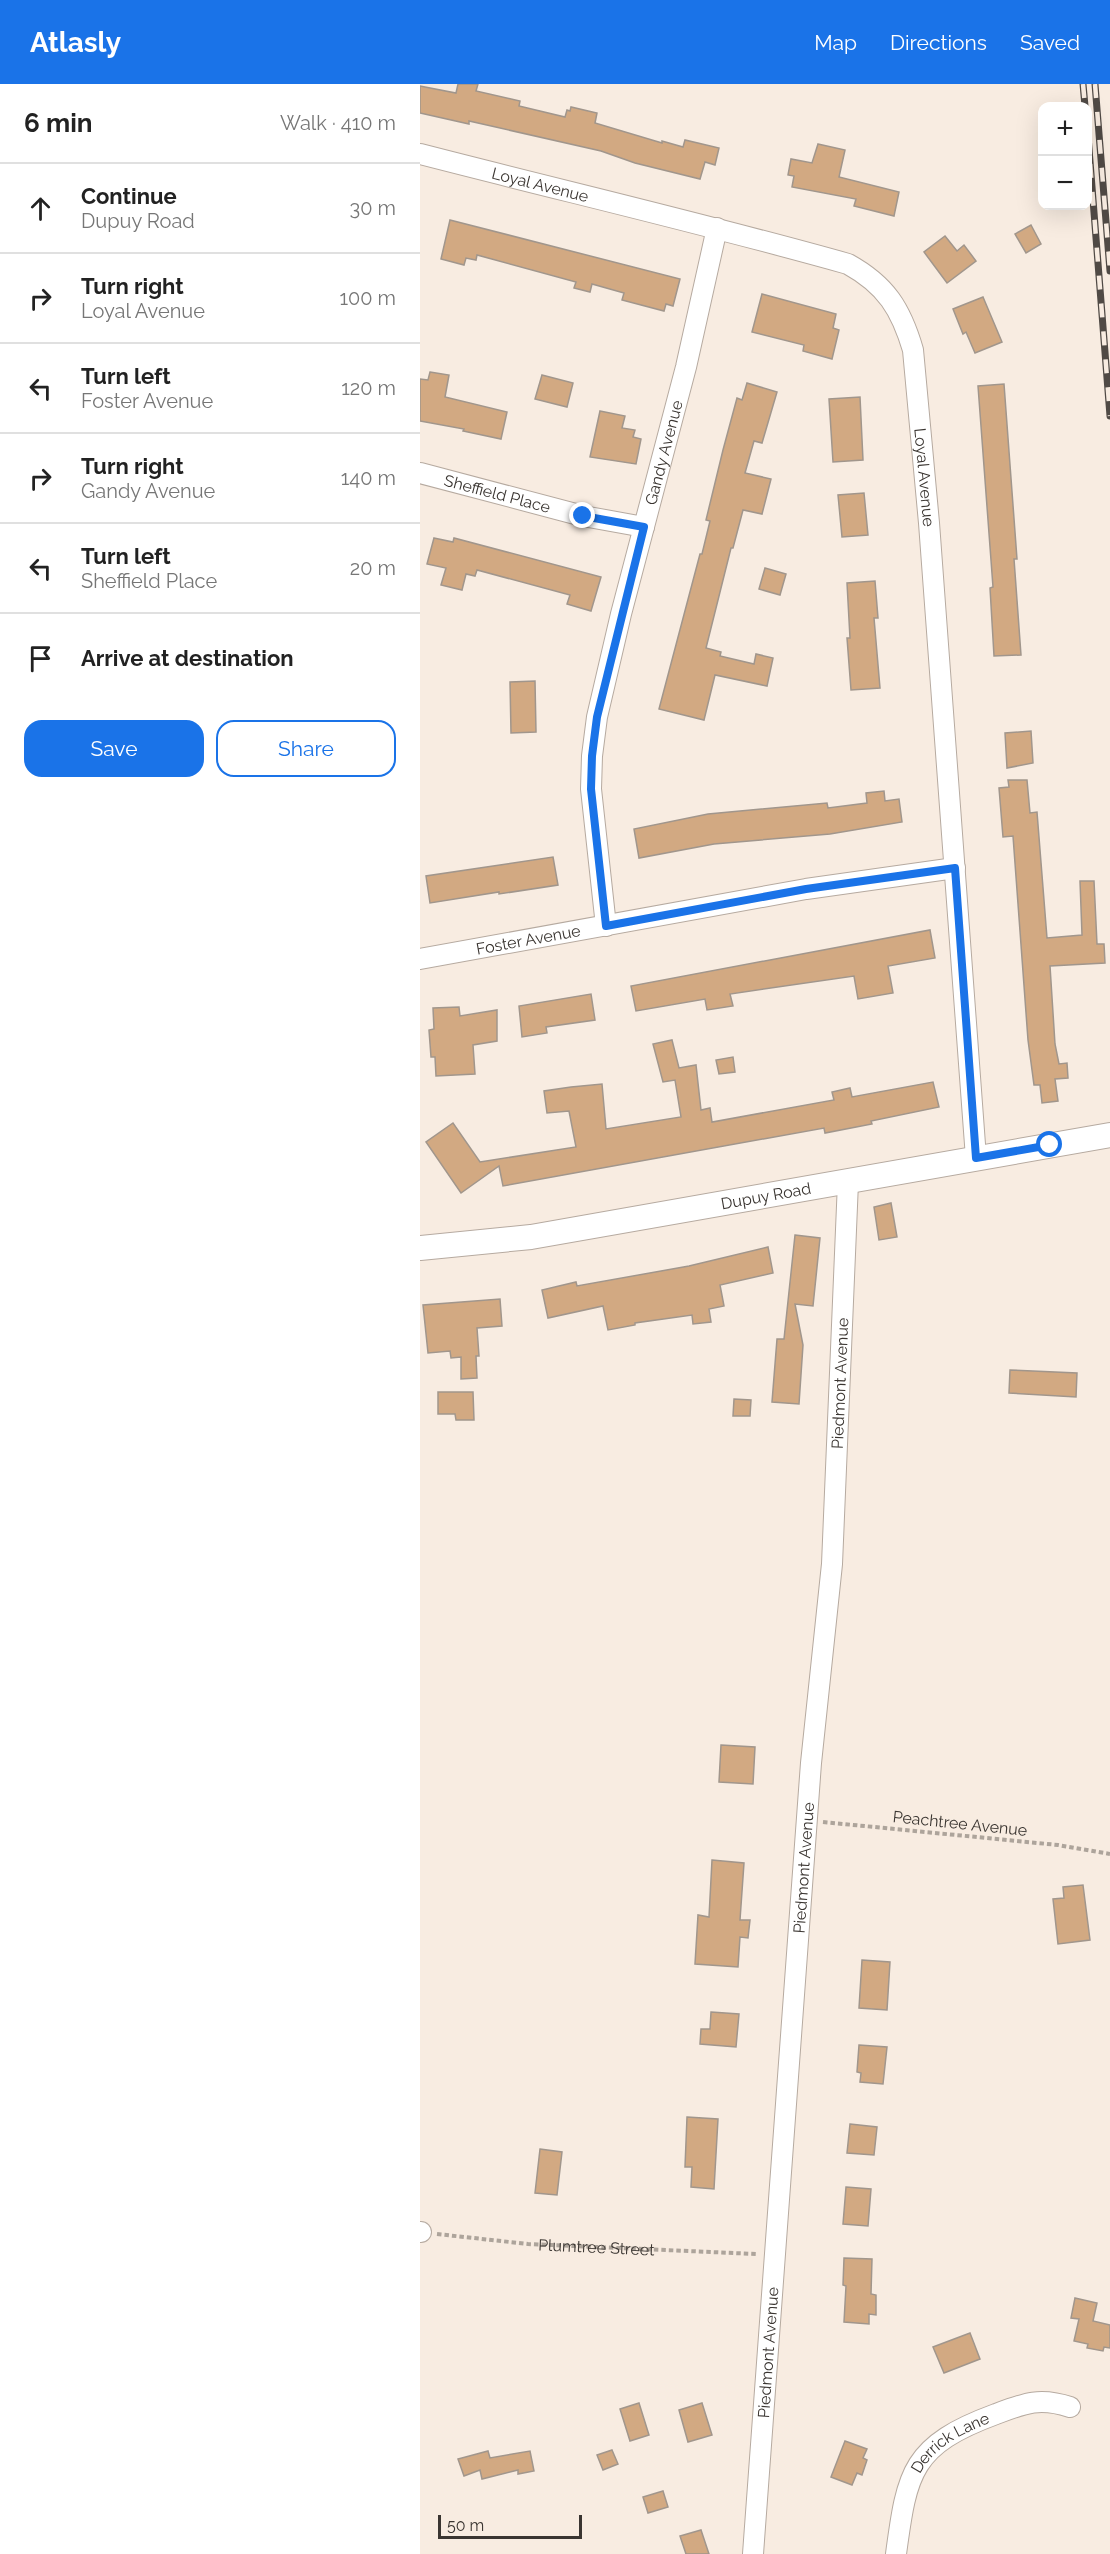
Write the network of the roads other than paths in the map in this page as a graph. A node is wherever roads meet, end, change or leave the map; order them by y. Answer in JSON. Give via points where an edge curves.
{"nodes":[{"id":1,"x":420,"y":154,"type":"edge"},
{"id":2,"x":717,"y":228,"type":"junction"},
{"id":3,"x":420,"y":473,"type":"edge"},
{"id":4,"x":644,"y":527,"type":"junction"},
{"id":5,"x":955,"y":868,"type":"junction"},
{"id":6,"x":606,"y":926,"type":"junction"},
{"id":7,"x":420,"y":959,"type":"edge"},
{"id":8,"x":1110,"y":1135,"type":"edge"},
{"id":9,"x":976,"y":1158,"type":"junction"},
{"id":10,"x":848,"y":1182,"type":"junction"},
{"id":11,"x":420,"y":1248,"type":"edge"},
{"id":12,"x":1070,"y":2407,"type":"dead end"},
{"id":13,"x":753,"y":2554,"type":"edge"},
{"id":14,"x":896,"y":2554,"type":"edge"}],
"edges":[{"from":1,"to":2,"type":"street","name":"Loyal Avenue"},
{"from":2,"to":4,"type":"street","name":"Gandy Avenue"},
{"from":2,"to":5,"type":"street","name":"Loyal Avenue","via":[[848,264],[881,287],[906,324],[913,350],[925,477]]},
{"from":3,"to":4,"type":"street","name":"Sheffield Place","via":[[583,516]]},
{"from":4,"to":6,"type":"street","name":"Gandy Avenue","via":[[597,717],[592,756],[591,789]]},
{"from":5,"to":6,"type":"street","name":"Foster Avenue","via":[[806,889]]},
{"from":5,"to":9,"type":"street","name":"Loyal Avenue"},
{"from":6,"to":7,"type":"street","name":"Foster Avenue"},
{"from":8,"to":9,"type":"street","name":"Dupuy Road"},
{"from":9,"to":10,"type":"street","name":"Dupuy Road"},
{"from":10,"to":11,"type":"street","name":"Dupuy Road","via":[[531,1237]]},
{"from":10,"to":13,"type":"street","name":"Piedmont Avenue","via":[[832,1564],[807,1820]]},
{"from":12,"to":14,"type":"street","name":"Derrick Lane","via":[[1050,2400],[1028,2402],[968,2424],[928,2450],[903,2499]]}]}
